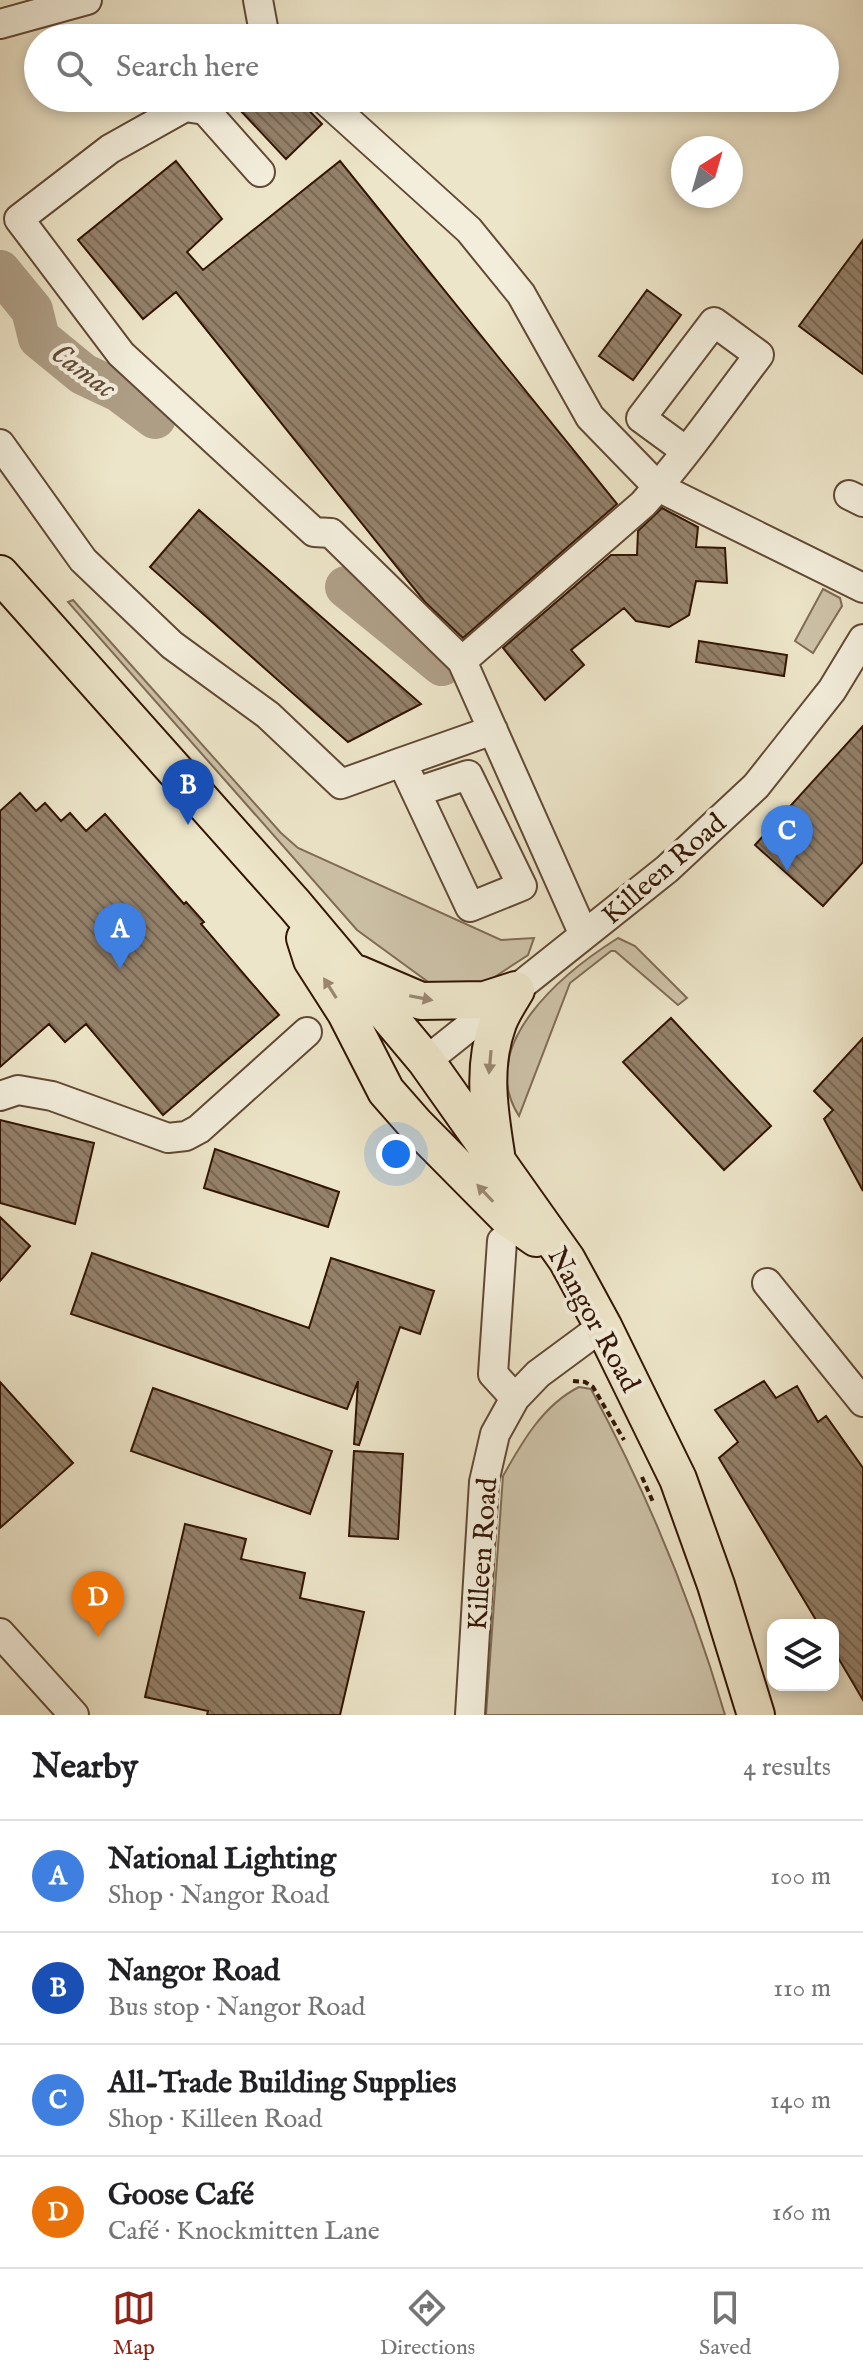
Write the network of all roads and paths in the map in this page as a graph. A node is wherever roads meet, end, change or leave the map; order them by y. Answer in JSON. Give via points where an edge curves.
{"nodes":[{"id":1,"x":87,"y":0,"type":"edge"},
{"id":2,"x":258,"y":0,"type":"edge"},
{"id":3,"x":0,"y":24,"type":"edge"},
{"id":4,"x":262,"y":24,"type":"edge"},
{"id":5,"x":176,"y":112,"type":"edge"},
{"id":6,"x":207,"y":112,"type":"edge"},
{"id":7,"x":338,"y":112,"type":"edge"},
{"id":8,"x":260,"y":172,"type":"dead end"},
{"id":9,"x":0,"y":444,"type":"edge"},
{"id":10,"x":686,"y":451,"type":"junction"},
{"id":11,"x":658,"y":487,"type":"junction"},
{"id":12,"x":0,"y":574,"type":"edge"},
{"id":13,"x":863,"y":588,"type":"edge"},
{"id":14,"x":863,"y":639,"type":"edge"},
{"id":15,"x":462,"y":661,"type":"junction"},
{"id":16,"x":493,"y":730,"type":"junction"},
{"id":17,"x":402,"y":762,"type":"junction"},
{"id":18,"x":416,"y":792,"type":"junction"},
{"id":19,"x":295,"y":905,"type":"junction"},
{"id":20,"x":584,"y":935,"type":"junction"},
{"id":21,"x":350,"y":970,"type":"junction"},
{"id":22,"x":516,"y":990,"type":"junction"},
{"id":23,"x":307,"y":1032,"type":"dead end"},
{"id":24,"x":426,"y":1061,"type":"junction"},
{"id":25,"x":0,"y":1096,"type":"edge"},
{"id":26,"x":498,"y":1163,"type":"junction"},
{"id":27,"x":502,"y":1241,"type":"dead end"},
{"id":28,"x":567,"y":1260,"type":"junction"},
{"id":29,"x":767,"y":1283,"type":"dead end"},
{"id":30,"x":603,"y":1326,"type":"junction"},
{"id":31,"x":570,"y":1381,"type":"dead end"},
{"id":32,"x":515,"y":1398,"type":"junction"},
{"id":33,"x":863,"y":1402,"type":"edge"},
{"id":34,"x":631,"y":1453,"type":"dead end"},
{"id":35,"x":637,"y":1465,"type":"dead end"},
{"id":36,"x":653,"y":1503,"type":"dead end"},
{"id":37,"x":0,"y":1633,"type":"edge"},
{"id":38,"x":74,"y":1715,"type":"edge"},
{"id":39,"x":470,"y":1715,"type":"edge"},
{"id":40,"x":756,"y":1715,"type":"edge"}],
"edges":[{"from":1,"to":3,"type":"street"},
{"from":2,"to":4,"type":"street"},
{"from":5,"to":15,"type":"street","via":[[110,149],[19,219],[121,354],[314,532],[331,533]]},
{"from":6,"to":8,"type":"street"},
{"from":7,"to":11,"type":"street","via":[[469,230],[521,294],[590,417]]},
{"from":9,"to":17,"type":"street","via":[[83,560],[172,645],[268,715],[341,784]]},
{"from":10,"to":10,"type":"street","via":[[641,418],[714,322],[759,355]]},
{"from":10,"to":11,"type":"street"},
{"from":11,"to":13,"type":"street"},
{"from":11,"to":15,"type":"street"},
{"from":12,"to":19,"type":"main road","name":"Nangor Road"},
{"from":14,"to":20,"type":"street","name":"Killeen Road","via":[[832,690],[756,786],[667,869]]},
{"from":15,"to":16,"type":"street"},
{"from":16,"to":17,"type":"street"},
{"from":16,"to":20,"type":"street"},
{"from":17,"to":18,"type":"street"},
{"from":18,"to":18,"type":"street","via":[[468,775],[522,886],[470,907]]},
{"from":19,"to":21,"type":"main road","name":"Nangor Road"},
{"from":28,"to":19,"type":"main road","one_way":true,"via":[[509,1219],[386,1091],[312,960]]},
{"from":20,"to":22,"type":"street","name":"Killeen Road"},
{"from":21,"to":22,"type":"main road","one_way":true,"via":[[421,1001],[485,1000]]},
{"from":21,"to":24,"type":"main road","name":"Nangor Road"},
{"from":22,"to":24,"type":"street","name":"Killeen Road"},
{"from":22,"to":26,"type":"main road","one_way":true,"via":[[498,1022],[488,1058],[488,1108]]},
{"from":23,"to":25,"type":"street","via":[[186,1136],[168,1138],[52,1096],[18,1090]]},
{"from":24,"to":26,"type":"main road","name":"Nangor Road"},
{"from":26,"to":28,"type":"main road","name":"Nangor Road"},
{"from":27,"to":32,"type":"street","via":[[493,1374]]},
{"from":28,"to":30,"type":"main road","name":"Nangor Road"},
{"from":29,"to":33,"type":"street"},
{"from":30,"to":32,"type":"street","name":"Killeen Road","via":[[538,1374]]},
{"from":30,"to":40,"type":"main road","name":"Nangor Road","via":[[678,1479]]},
{"from":31,"to":34,"type":"path","via":[[593,1387]]},
{"from":32,"to":39,"type":"street","name":"Killeen Road","via":[[495,1434],[484,1482]]},
{"from":35,"to":36,"type":"path"},
{"from":37,"to":38,"type":"street"}]}
